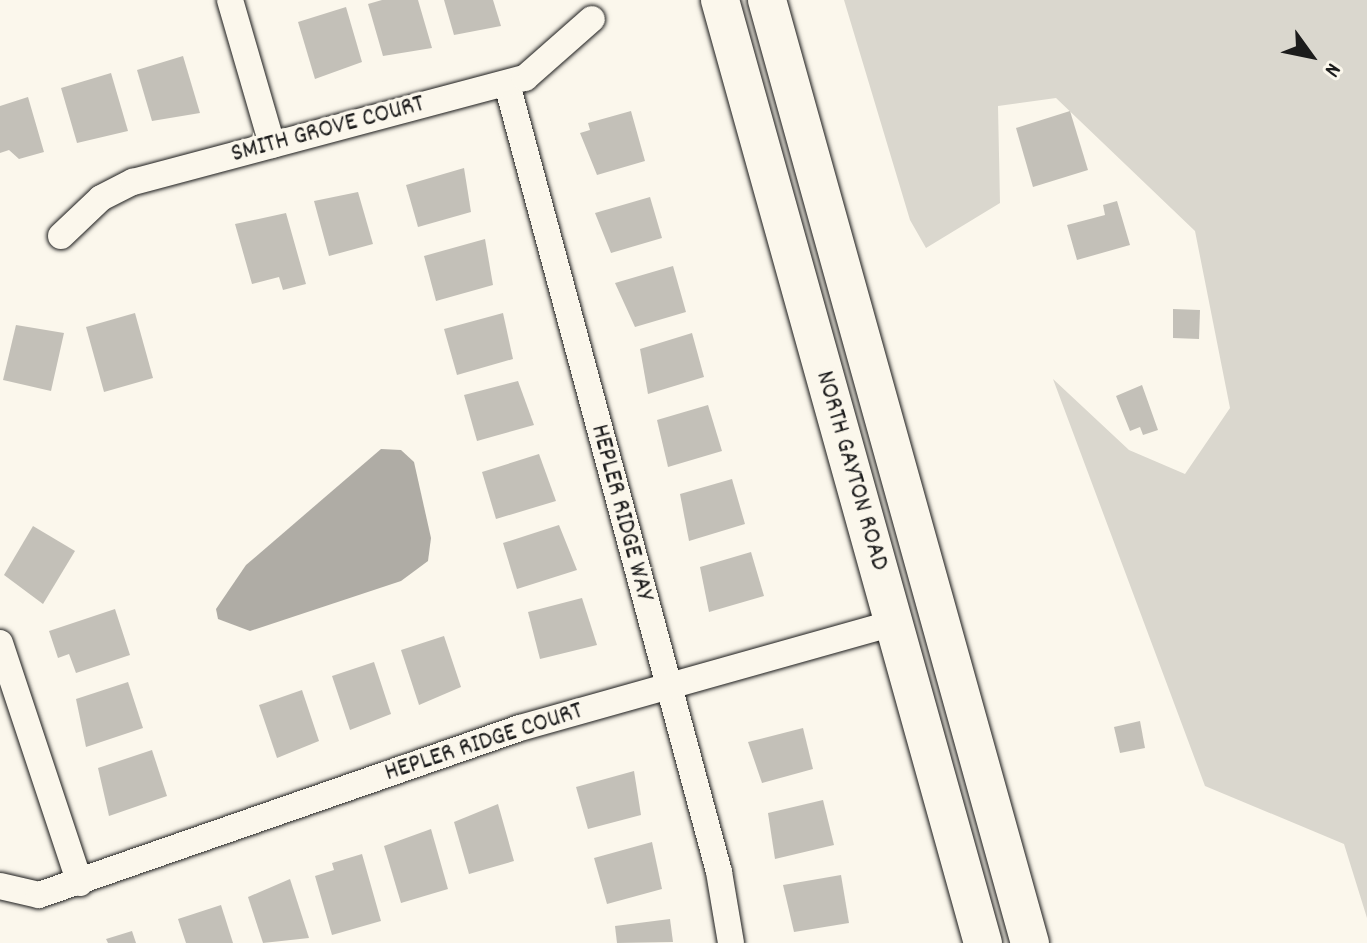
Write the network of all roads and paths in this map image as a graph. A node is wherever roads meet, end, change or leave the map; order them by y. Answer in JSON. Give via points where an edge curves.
{"nodes":[{"id":1,"x":230,"y":0,"type":"edge"},
{"id":2,"x":720,"y":0,"type":"edge"},
{"id":3,"x":767,"y":0,"type":"edge"},
{"id":4,"x":592,"y":19,"type":"dead end"},
{"id":5,"x":507,"y":84,"type":"junction"},
{"id":6,"x":272,"y":145,"type":"junction"},
{"id":7,"x":61,"y":236,"type":"dead end"},
{"id":8,"x":894,"y":623,"type":"junction"},
{"id":9,"x":0,"y":643,"type":"edge"},
{"id":10,"x":668,"y":687,"type":"junction"},
{"id":11,"x":80,"y":883,"type":"junction"},
{"id":12,"x":0,"y":886,"type":"edge"},
{"id":13,"x":731,"y":943,"type":"edge"},
{"id":14,"x":983,"y":943,"type":"edge"},
{"id":15,"x":1030,"y":943,"type":"edge"}],
"edges":[{"from":1,"to":6,"type":"street"},
{"from":2,"to":8,"type":"main road","name":"NORTH GAYTON ROAD"},
{"from":3,"to":15,"type":"main road","name":"NORTH GAYTON ROAD"},
{"from":4,"to":5,"type":"street","name":"SMITH GROVE COURT","via":[[536,72]]},
{"from":5,"to":6,"type":"street","name":"SMITH GROVE COURT"},
{"from":5,"to":10,"type":"street","name":"HEPLER RIDGE WAY"},
{"from":6,"to":7,"type":"street","name":"SMITH GROVE COURT","via":[[117,188]]},
{"from":8,"to":10,"type":"street","name":"HEPLER RIDGE COURT"},
{"from":8,"to":14,"type":"main road","name":"NORTH GAYTON ROAD"},
{"from":9,"to":11,"type":"street"},
{"from":10,"to":11,"type":"street","name":"HEPLER RIDGE COURT","via":[[520,728]]},
{"from":10,"to":13,"type":"street","name":"HEPLER RIDGE WAY","via":[[719,872]]},
{"from":11,"to":12,"type":"street","name":"HEPLER RIDGE COURT","via":[[39,895]]}]}
